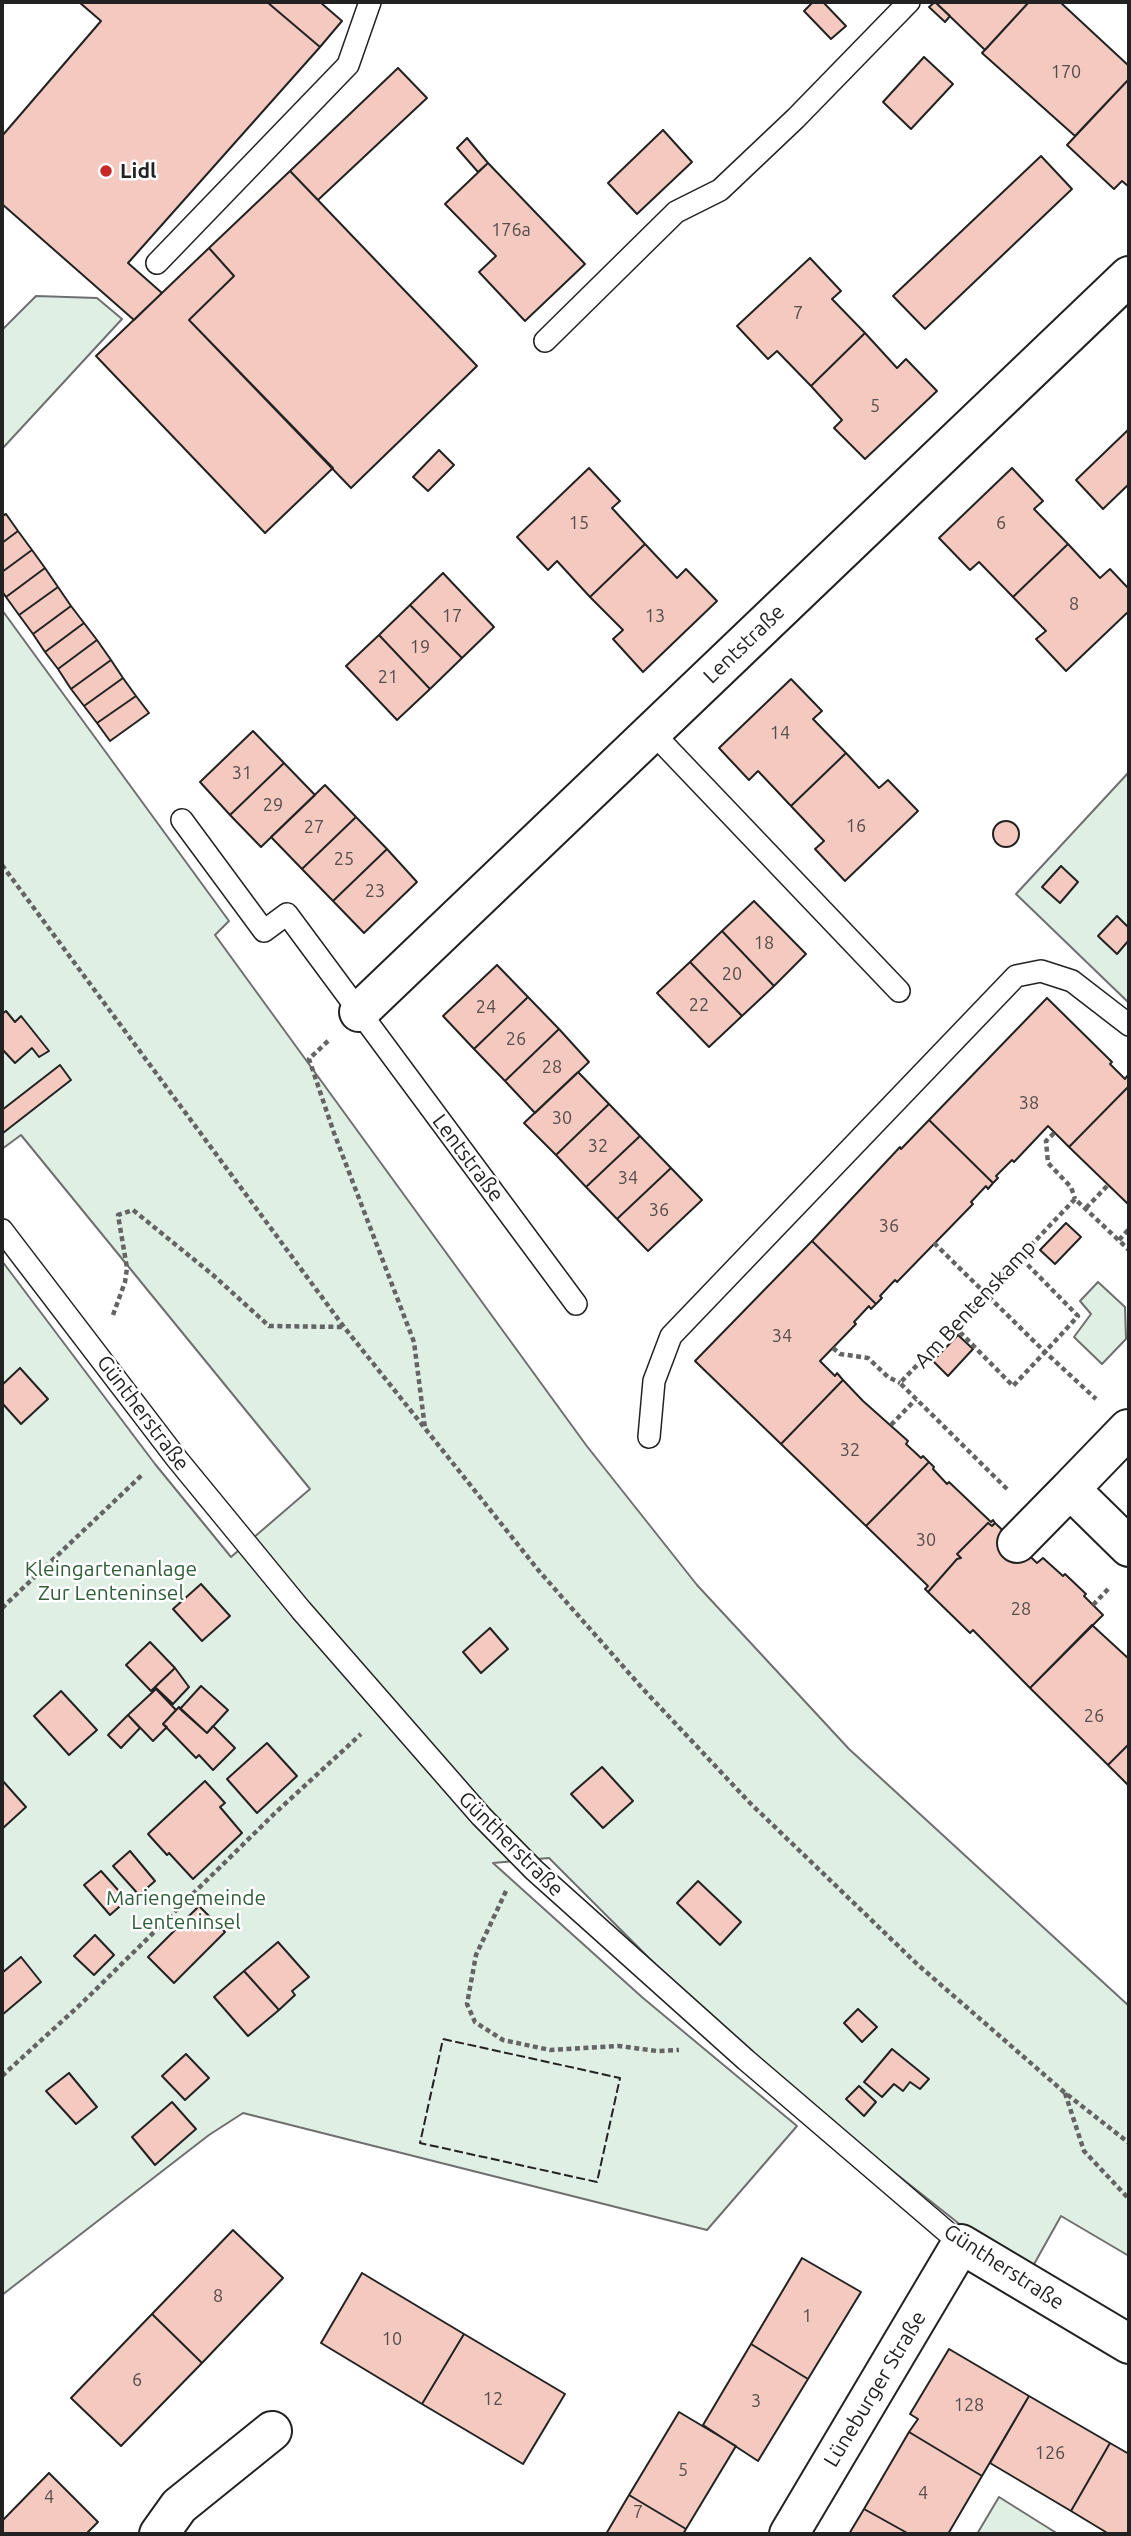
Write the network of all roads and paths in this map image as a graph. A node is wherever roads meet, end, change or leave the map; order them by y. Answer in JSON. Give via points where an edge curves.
{"nodes":[{"id":1,"x":370,"y":2,"type":"edge"},
{"id":2,"x":909,"y":2,"type":"edge"},
{"id":3,"x":157,"y":263,"type":"dead end"},
{"id":4,"x":1129,"y":276,"type":"edge"},
{"id":5,"x":545,"y":341,"type":"dead end"},
{"id":6,"x":652,"y":732,"type":"junction"},
{"id":7,"x":181,"y":820,"type":"dead end"},
{"id":8,"x":2,"y":865,"type":"edge"},
{"id":9,"x":899,"y":991,"type":"dead end"},
{"id":10,"x":359,"y":1012,"type":"junction"},
{"id":11,"x":1129,"y":1025,"type":"edge"},
{"id":12,"x":309,"y":1059,"type":"dead end"},
{"id":13,"x":1054,"y":1133,"type":"dead end"},
{"id":14,"x":1108,"y":1185,"type":"dead end"},
{"id":15,"x":1075,"y":1199,"type":"junction"},
{"id":16,"x":1086,"y":1208,"type":"junction"},
{"id":17,"x":1129,"y":1229,"type":"edge"},
{"id":18,"x":2,"y":1230,"type":"edge"},
{"id":19,"x":1119,"y":1240,"type":"junction"},
{"id":20,"x":934,"y":1243,"type":"dead end"},
{"id":21,"x":1129,"y":1250,"type":"edge"},
{"id":22,"x":1020,"y":1256,"type":"junction"},
{"id":23,"x":985,"y":1293,"type":"junction"},
{"id":24,"x":576,"y":1304,"type":"dead end"},
{"id":25,"x":954,"y":1326,"type":"junction"},
{"id":26,"x":344,"y":1327,"type":"junction"},
{"id":27,"x":85,"y":1338,"type":"junction"},
{"id":28,"x":833,"y":1348,"type":"dead end"},
{"id":29,"x":1045,"y":1352,"type":"junction"},
{"id":30,"x":900,"y":1384,"type":"junction"},
{"id":31,"x":916,"y":1399,"type":"junction"},
{"id":32,"x":1115,"y":1416,"type":"edge"},
{"id":33,"x":891,"y":1425,"type":"dead end"},
{"id":34,"x":425,"y":1429,"type":"junction"},
{"id":35,"x":649,"y":1437,"type":"dead end"},
{"id":36,"x":151,"y":1466,"type":"dead end"},
{"id":37,"x":1070,"y":1489,"type":"junction"},
{"id":38,"x":1028,"y":1532,"type":"joint"},
{"id":39,"x":1129,"y":1547,"type":"edge"},
{"id":40,"x":2,"y":1608,"type":"edge"},
{"id":41,"x":362,"y":1732,"type":"dead end"},
{"id":42,"x":524,"y":1859,"type":"junction"},
{"id":43,"x":718,"y":2034,"type":"junction"},
{"id":44,"x":2,"y":2076,"type":"edge"},
{"id":45,"x":1065,"y":2092,"type":"junction"},
{"id":46,"x":1129,"y":2143,"type":"edge"},
{"id":47,"x":1129,"y":2199,"type":"edge"},
{"id":48,"x":961,"y":2244,"type":"junction"},
{"id":49,"x":1129,"y":2344,"type":"edge"},
{"id":50,"x":272,"y":2431,"type":"dead end"},
{"id":51,"x":159,"y":2534,"type":"edge"},
{"id":52,"x":789,"y":2534,"type":"edge"}],
"edges":[{"from":1,"to":3,"type":"lane","via":[[348,65]]},
{"from":2,"to":5,"type":"lane","via":[[720,190],[676,212]]},
{"from":4,"to":6,"type":"street","name":"Lentstraße"},
{"from":6,"to":9,"type":"lane"},
{"from":6,"to":10,"type":"street","name":"Lentstraße"},
{"from":7,"to":10,"type":"lane","name":"Lentstraße","via":[[264,931],[287,915]]},
{"from":8,"to":26,"type":"path"},
{"from":10,"to":24,"type":"lane","name":"Lentstraße"},
{"from":11,"to":35,"type":"lane","via":[[1072,981],[1041,971],[1016,976],[671,1336],[654,1381]]},
{"from":12,"to":34,"type":"path","via":[[414,1342]]},
{"from":13,"to":15,"type":"path","via":[[1046,1141],[1048,1163],[1072,1187]]},
{"from":14,"to":16,"type":"path"},
{"from":15,"to":16,"type":"path"},
{"from":15,"to":22,"type":"path","name":"Am Bentenskamp"},
{"from":16,"to":19,"type":"path"},
{"from":17,"to":19,"type":"path"},
{"from":18,"to":27,"type":"lane","name":"Güntherstraße"},
{"from":19,"to":21,"type":"path"},
{"from":20,"to":23,"type":"path"},
{"from":22,"to":23,"type":"path","name":"Am Bentenskamp"},
{"from":22,"to":29,"type":"path","via":[[1078,1316]]},
{"from":23,"to":25,"type":"path","name":"Am Bentenskamp"},
{"from":23,"to":29,"type":"path"},
{"from":25,"to":29,"type":"path","via":[[1013,1386]]},
{"from":25,"to":30,"type":"path","name":"Am Bentenskamp"},
{"from":26,"to":27,"type":"path","via":[[269,1326],[133,1210],[118,1215],[127,1268],[119,1303],[113,1315]]},
{"from":26,"to":34,"type":"path"},
{"from":27,"to":42,"type":"lane","name":"Güntherstraße","via":[[301,1610],[472,1807]]},
{"from":28,"to":30,"type":"path","via":[[840,1354],[868,1358]]},
{"from":29,"to":32,"type":"path"},
{"from":30,"to":31,"type":"path","name":"Am Bentenskamp"},
{"from":31,"to":33,"type":"path"},
{"from":31,"to":38,"type":"path","name":"Am Bentenskamp"},
{"from":32,"to":37,"type":"street"},
{"from":34,"to":45,"type":"path","via":[[539,1571],[749,1802],[917,1964]]},
{"from":36,"to":40,"type":"path"},
{"from":37,"to":38,"type":"street"},
{"from":37,"to":39,"type":"street"},
{"from":41,"to":44,"type":"path"},
{"from":42,"to":43,"type":"lane","name":"Güntherstraße"},
{"from":42,"to":43,"type":"path","via":[[476,1955],[467,2004],[475,2022],[503,2040],[550,2050],[619,2046],[680,2050]]},
{"from":43,"to":48,"type":"lane","name":"Güntherstraße"},
{"from":45,"to":46,"type":"path"},
{"from":45,"to":47,"type":"path","via":[[1084,2151]]},
{"from":48,"to":49,"type":"street","name":"Güntherstraße"},
{"from":48,"to":52,"type":"street","name":"Lüneburger Straße"},
{"from":50,"to":51,"type":"street","via":[[178,2505]]}]}
